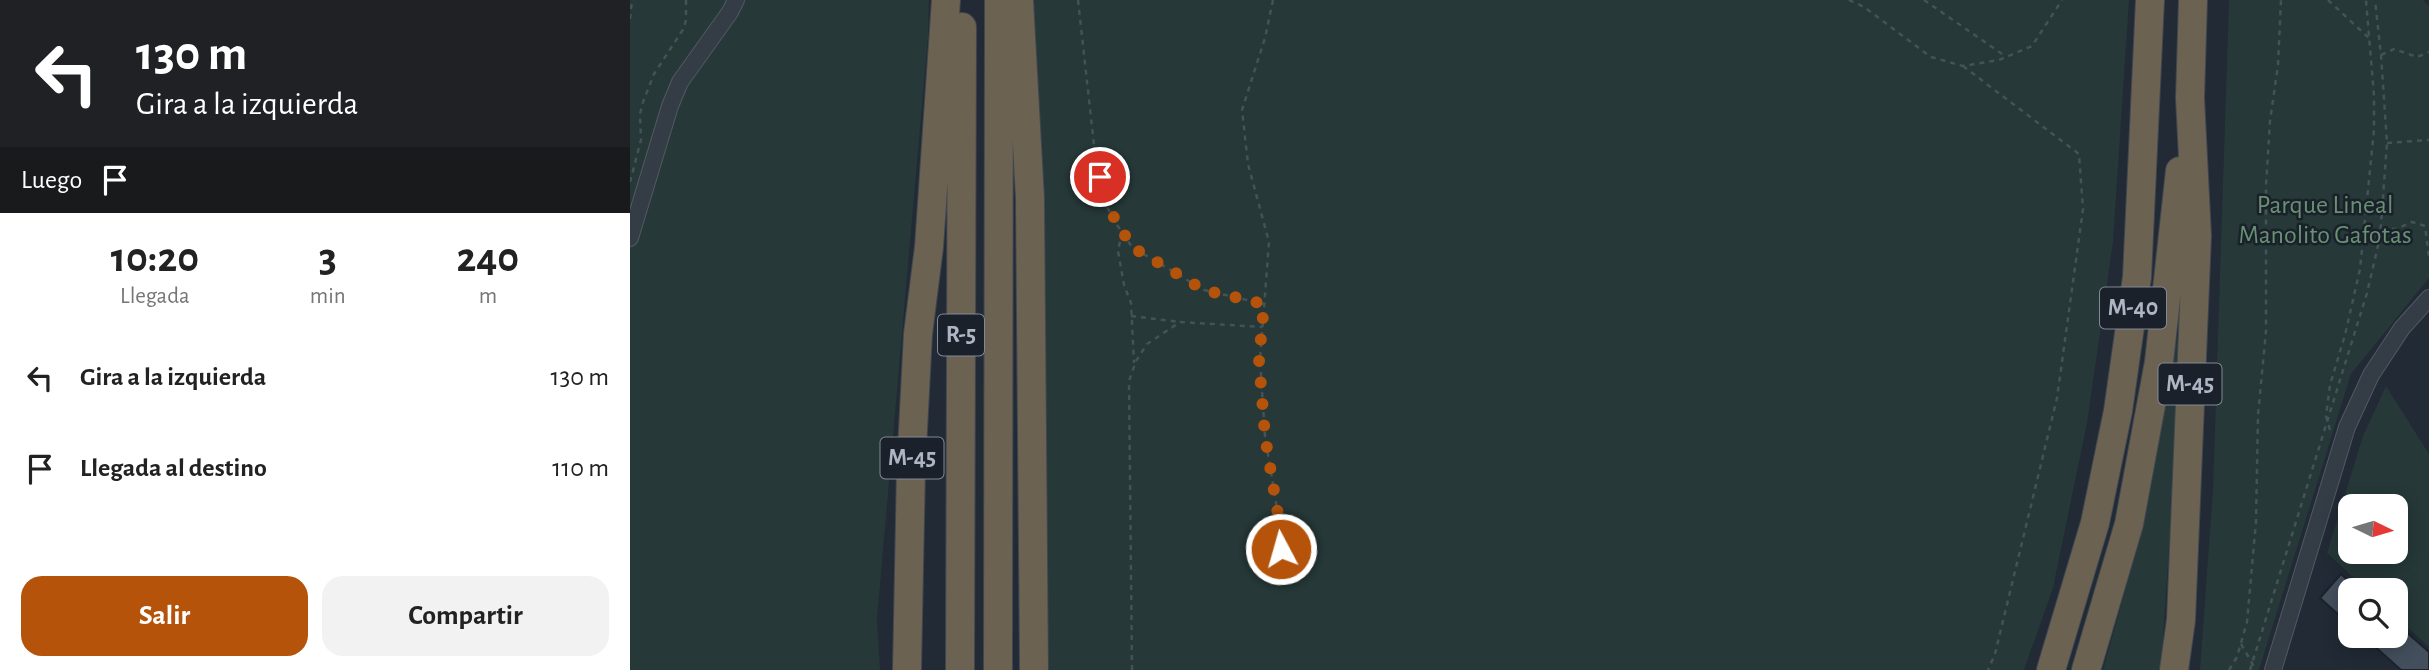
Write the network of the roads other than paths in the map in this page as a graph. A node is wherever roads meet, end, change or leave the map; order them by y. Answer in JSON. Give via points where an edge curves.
{"nodes":[{"id":1,"x":736,"y":0,"type":"edge"},
{"id":2,"x":946,"y":0,"type":"edge"},
{"id":3,"x":962,"y":0,"type":"edge"},
{"id":4,"x":999,"y":0,"type":"edge"},
{"id":5,"x":1019,"y":0,"type":"edge"},
{"id":6,"x":2150,"y":0,"type":"edge"},
{"id":7,"x":2193,"y":0,"type":"edge"},
{"id":8,"x":2190,"y":99,"type":"junction"},
{"id":9,"x":630,"y":238,"type":"edge"},
{"id":10,"x":929,"y":247,"type":"junction"},
{"id":11,"x":2429,"y":298,"type":"edge"},
{"id":12,"x":2070,"y":609,"type":"junction"},
{"id":13,"x":907,"y":670,"type":"edge"},
{"id":14,"x":925,"y":670,"type":"edge"},
{"id":15,"x":960,"y":670,"type":"edge"},
{"id":16,"x":998,"y":670,"type":"edge"},
{"id":17,"x":1035,"y":670,"type":"edge"},
{"id":18,"x":2039,"y":670,"type":"edge"},
{"id":19,"x":2050,"y":670,"type":"edge"},
{"id":20,"x":2086,"y":670,"type":"edge"},
{"id":21,"x":2174,"y":670,"type":"edge"},
{"id":22,"x":2273,"y":670,"type":"edge"}],
"edges":[{"from":1,"to":9,"type":"street","via":[[675,94]]},
{"from":2,"to":10,"type":"highway"},
{"from":3,"to":15,"type":"highway","number":"R-5"},
{"from":4,"to":16,"type":"highway","number":"R-5"},
{"from":5,"to":17,"type":"highway","via":[[1030,198]]},
{"from":6,"to":12,"type":"highway","number":"M-40","via":[[2137,277],[2118,411],[2095,523]]},
{"from":7,"to":8,"type":"highway","number":"M-40"},
{"from":8,"to":20,"type":"highway","number":"M-40","via":[[2159,362],[2129,524]]},
{"from":8,"to":21,"type":"highway","number":"M-45","via":[[2197,236],[2181,620]]},
{"from":10,"to":13,"type":"highway","number":"M-45","via":[[918,334],[911,468]]},
{"from":10,"to":14,"type":"highway"},
{"from":11,"to":22,"type":"street","via":[[2402,328],[2371,375],[2347,427]]},
{"from":12,"to":18,"type":"highway"},
{"from":12,"to":19,"type":"highway","number":"M-40"}]}
